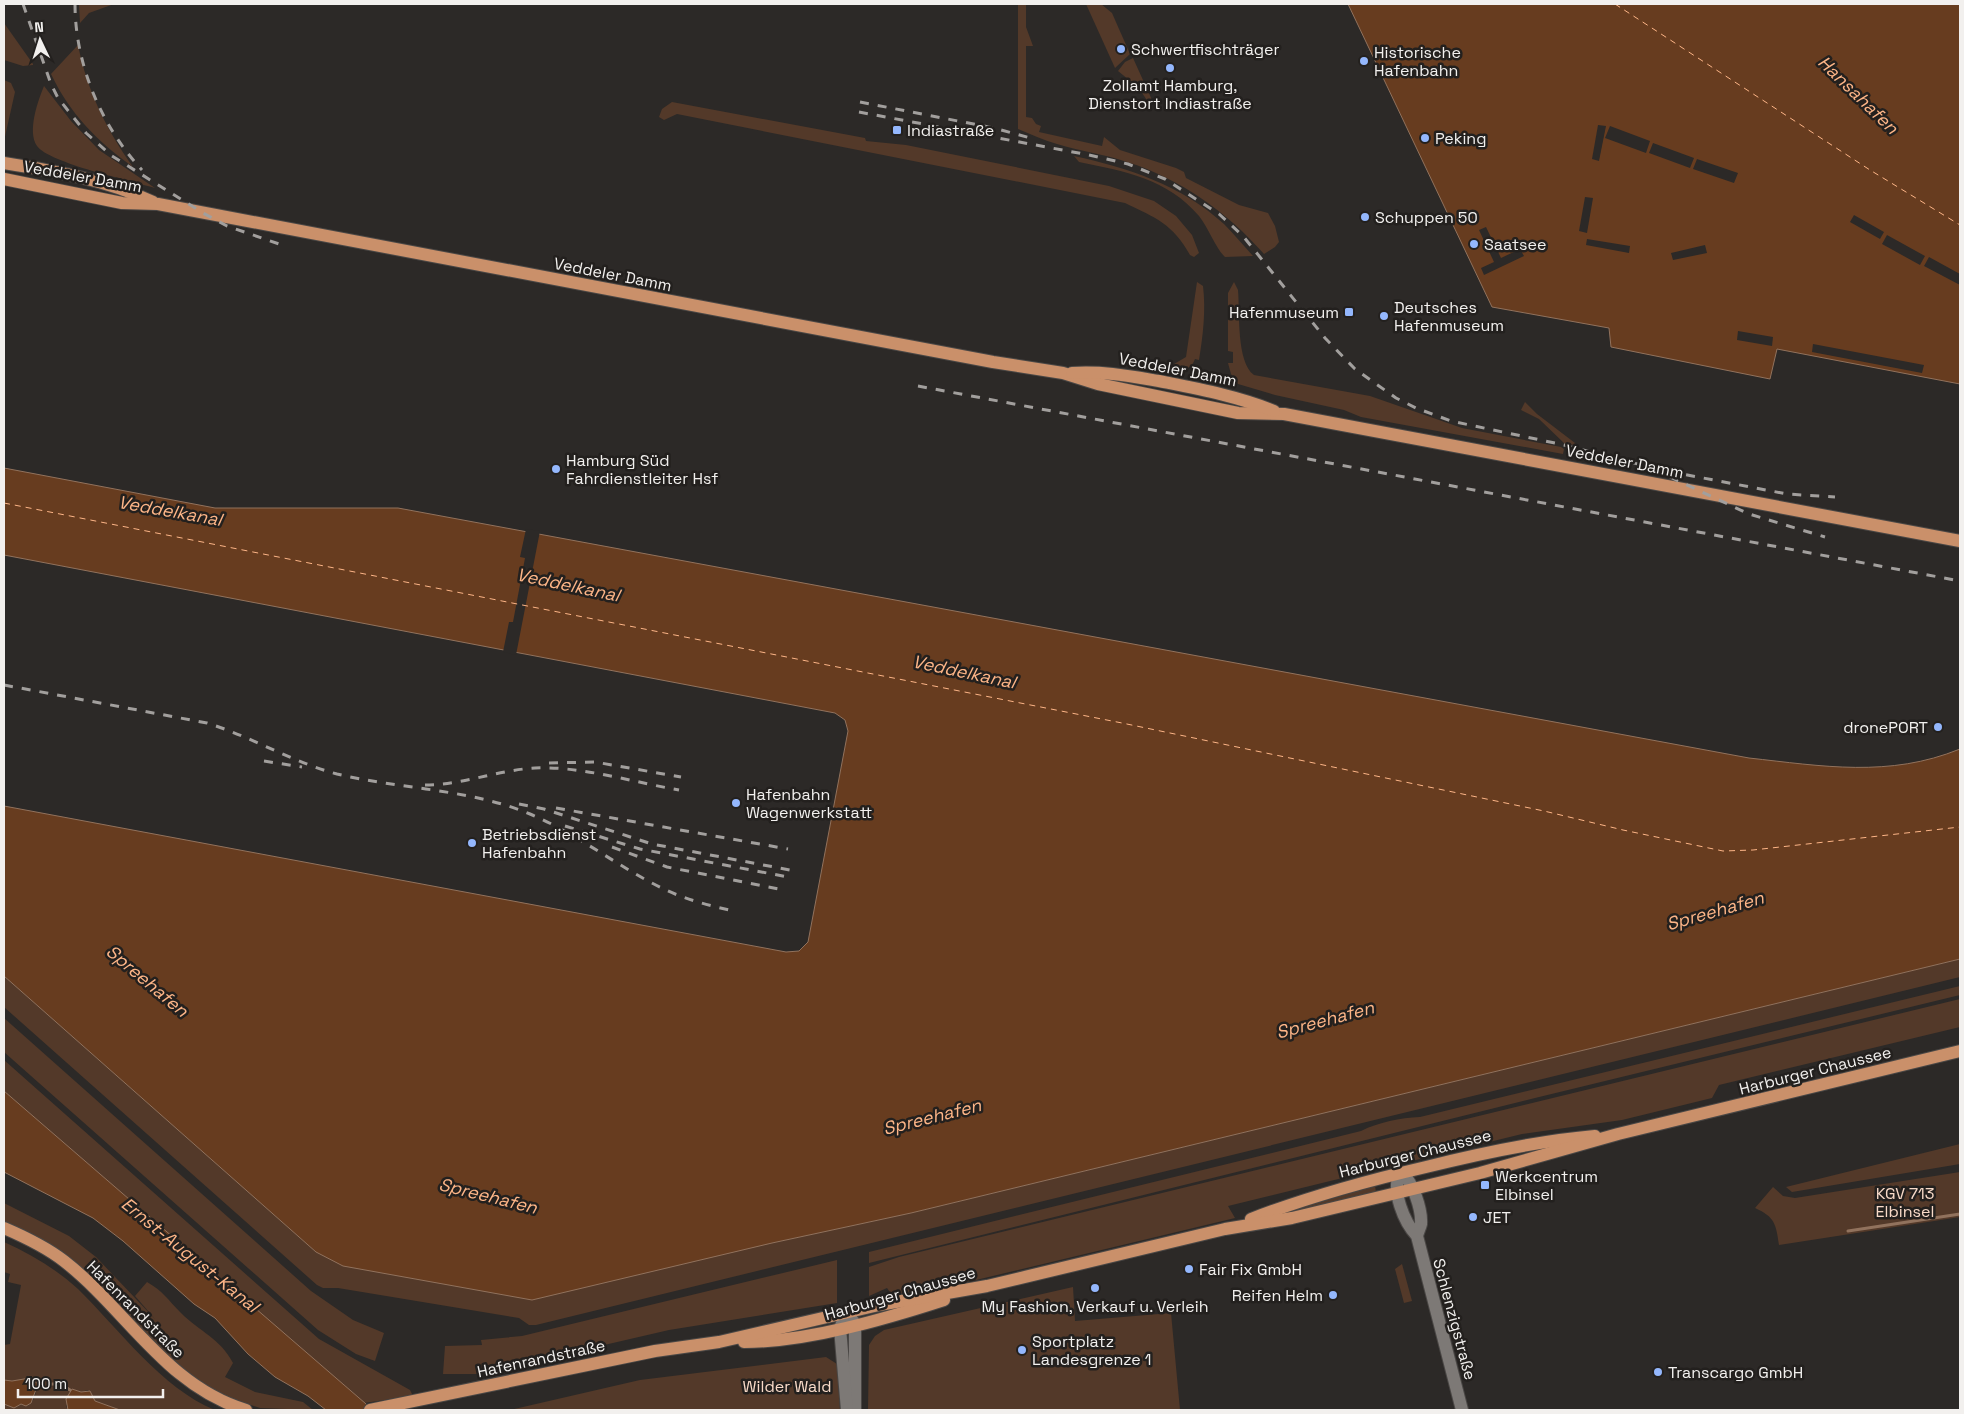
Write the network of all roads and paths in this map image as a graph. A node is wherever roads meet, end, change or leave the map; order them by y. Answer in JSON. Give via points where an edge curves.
{"nodes":[{"id":1,"x":4,"y":163,"type":"edge"},
{"id":2,"x":4,"y":179,"type":"edge"},
{"id":3,"x":158,"y":204,"type":"junction"},
{"id":4,"x":1960,"y":541,"type":"edge"},
{"id":5,"x":1960,"y":1051,"type":"edge"},
{"id":6,"x":1618,"y":1134,"type":"junction"},
{"id":7,"x":1400,"y":1173,"type":"junction"},
{"id":8,"x":1413,"y":1189,"type":"junction"},
{"id":9,"x":1398,"y":1192,"type":"junction"},
{"id":10,"x":4,"y":1228,"type":"edge"},
{"id":11,"x":1225,"y":1229,"type":"junction"},
{"id":12,"x":1416,"y":1236,"type":"junction"},
{"id":13,"x":987,"y":1286,"type":"junction"},
{"id":14,"x":847,"y":1312,"type":"junction"},
{"id":15,"x":855,"y":1324,"type":"junction"},
{"id":16,"x":840,"y":1328,"type":"junction"},
{"id":17,"x":821,"y":1332,"type":"joint"},
{"id":18,"x":719,"y":1342,"type":"junction"},
{"id":19,"x":246,"y":1410,"type":"edge"},
{"id":20,"x":373,"y":1410,"type":"edge"},
{"id":21,"x":847,"y":1410,"type":"edge"},
{"id":22,"x":855,"y":1410,"type":"edge"},
{"id":23,"x":1462,"y":1410,"type":"edge"}],
"edges":[{"from":1,"to":3,"type":"main road","name":"Veddeler Damm","via":[[127,189]]},
{"from":2,"to":3,"type":"main road","name":"Veddeler Damm","via":[[122,203]]},
{"from":3,"to":4,"type":"main road","name":"Veddeler Damm","via":[[1063,373],[1098,384],[1238,413],[1284,414]]},
{"from":5,"to":6,"type":"main road","name":"Harburger Chaussee"},
{"from":6,"to":7,"type":"main road","name":"Harburger Chaussee","via":[[1552,1139]]},
{"from":6,"to":8,"type":"main road","name":"Harburger Chaussee"},
{"from":7,"to":8,"type":"street","name":"Schlenzigstraße","via":[[1409,1180]]},
{"from":7,"to":9,"type":"street","name":"Schlenzigstraße"},
{"from":7,"to":11,"type":"main road","name":"Harburger Chaussee","via":[[1306,1199]]},
{"from":8,"to":9,"type":"main road","name":"Harburger Chaussee"},
{"from":8,"to":12,"type":"street","name":"Schlenzigstraße","via":[[1421,1224]]},
{"from":9,"to":11,"type":"main road","name":"Harburger Chaussee","via":[[1292,1218]]},
{"from":9,"to":12,"type":"street","name":"Schlenzigstraße","via":[[1407,1226]]},
{"from":10,"to":19,"type":"main road","name":"Hafenrandstraße","via":[[39,1244],[73,1268],[159,1357],[192,1385]]},
{"from":11,"to":13,"type":"main road","name":"Harburger Chaussee"},
{"from":12,"to":23,"type":"street","name":"Schlenzigstraße"},
{"from":13,"to":14,"type":"main road","name":"Harburger Chaussee"},
{"from":13,"to":15,"type":"main road","name":"Harburger Chaussee"},
{"from":14,"to":15,"type":"street"},
{"from":14,"to":16,"type":"street"},
{"from":14,"to":18,"type":"main road","name":"Hafenrandstraße"},
{"from":15,"to":16,"type":"main road","name":"Harburger Chaussee"},
{"from":15,"to":22,"type":"street"},
{"from":16,"to":17,"type":"main road","name":"Harburger Chaussee"},
{"from":16,"to":21,"type":"street"},
{"from":17,"to":18,"type":"main road","name":"Hafenrandstraße","via":[[757,1342]]},
{"from":18,"to":20,"type":"main road","name":"Hafenrandstraße","via":[[655,1351]]}]}
